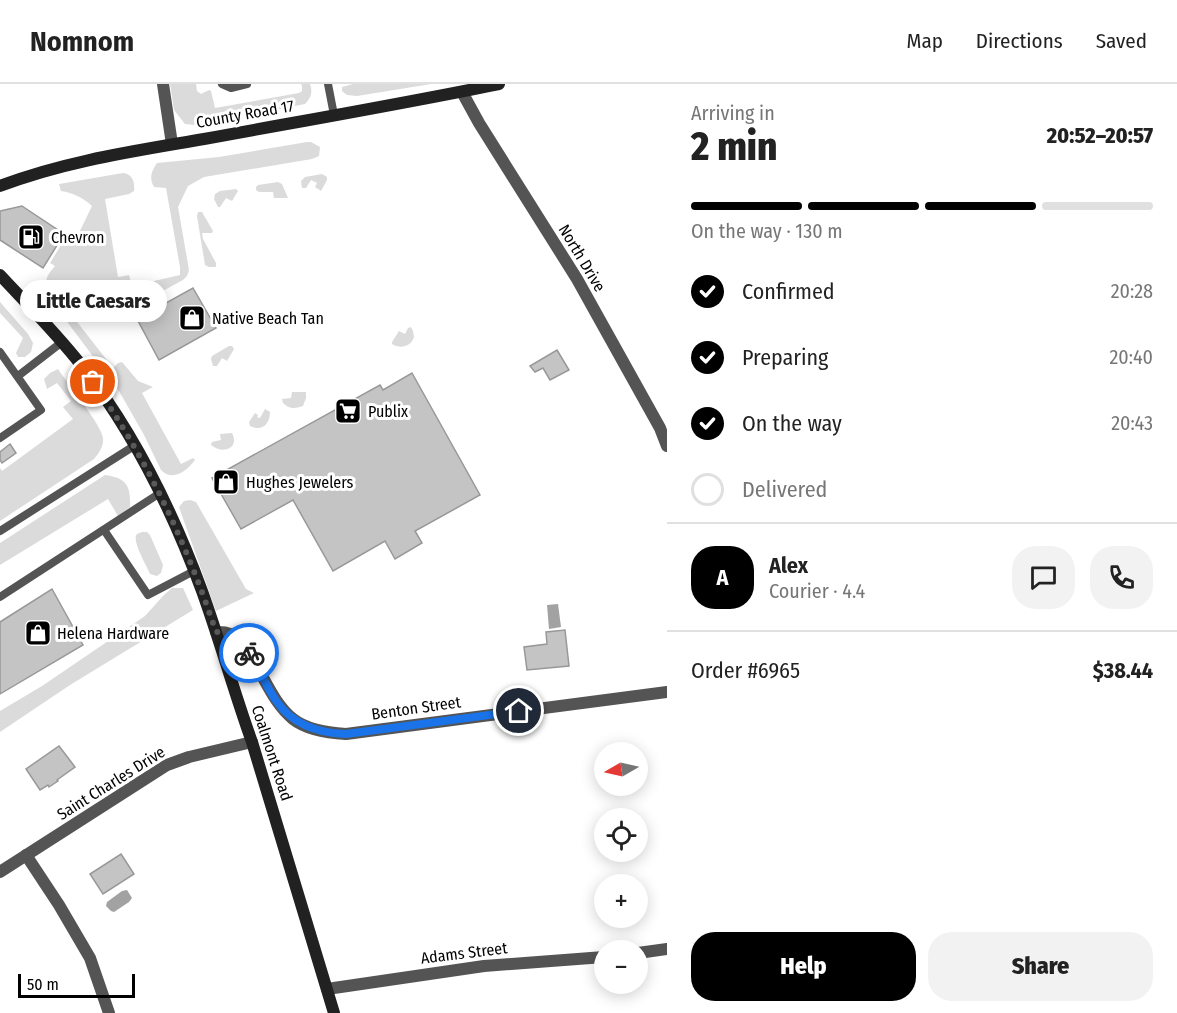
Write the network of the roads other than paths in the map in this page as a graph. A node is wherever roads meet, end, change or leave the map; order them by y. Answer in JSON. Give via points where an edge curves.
{"nodes":[{"id":1,"x":163,"y":84,"type":"edge"},
{"id":2,"x":222,"y":84,"type":"edge"},
{"id":3,"x":247,"y":84,"type":"edge"},
{"id":4,"x":328,"y":84,"type":"edge"},
{"id":5,"x":499,"y":84,"type":"edge"},
{"id":6,"x":462,"y":92,"type":"junction"},
{"id":7,"x":334,"y":115,"type":"junction"},
{"id":8,"x":172,"y":144,"type":"junction"},
{"id":9,"x":30,"y":176,"type":"junction"},
{"id":10,"x":0,"y":178,"type":"edge"},
{"id":11,"x":0,"y":186,"type":"edge"},
{"id":12,"x":0,"y":275,"type":"edge"},
{"id":13,"x":62,"y":342,"type":"junction"},
{"id":14,"x":0,"y":352,"type":"edge"},
{"id":15,"x":18,"y":376,"type":"junction"},
{"id":16,"x":0,"y":438,"type":"edge"},
{"id":17,"x":134,"y":446,"type":"junction"},
{"id":18,"x":667,"y":446,"type":"edge"},
{"id":19,"x":160,"y":493,"type":"junction"},
{"id":20,"x":104,"y":530,"type":"junction"},
{"id":21,"x":0,"y":531,"type":"edge"},
{"id":22,"x":194,"y":571,"type":"junction"},
{"id":23,"x":0,"y":597,"type":"edge"},
{"id":24,"x":216,"y":632,"type":"junction"},
{"id":25,"x":667,"y":692,"type":"edge"},
{"id":26,"x":252,"y":742,"type":"junction"},
{"id":27,"x":26,"y":855,"type":"junction"},
{"id":28,"x":0,"y":872,"type":"edge"},
{"id":29,"x":667,"y":949,"type":"edge"},
{"id":30,"x":648,"y":952,"type":"edge"},
{"id":31,"x":594,"y":958,"type":"edge"},
{"id":32,"x":327,"y":989,"type":"junction"},
{"id":33,"x":109,"y":1013,"type":"edge"},
{"id":34,"x":334,"y":1013,"type":"edge"}],
"edges":[{"from":1,"to":8,"type":"street"},
{"from":2,"to":3,"type":"lane"},
{"from":4,"to":7,"type":"lane"},
{"from":5,"to":6,"type":"street","name":"County Road 17"},
{"from":6,"to":7,"type":"street","name":"County Road 17"},
{"from":6,"to":18,"type":"street","name":"North Drive","via":[[577,279]]},
{"from":7,"to":8,"type":"street","name":"County Road 17"},
{"from":8,"to":9,"type":"street","name":"County Road 17"},
{"from":9,"to":10,"type":"street"},
{"from":9,"to":11,"type":"street","name":"County Road 17"},
{"from":12,"to":13,"type":"street","name":"Coalmont Road"},
{"from":13,"to":15,"type":"lane"},
{"from":13,"to":17,"type":"street","name":"Coalmont Road"},
{"from":14,"to":15,"type":"lane"},
{"from":15,"to":16,"type":"lane","via":[[41,410]]},
{"from":17,"to":19,"type":"street","name":"Coalmont Road"},
{"from":17,"to":21,"type":"lane"},
{"from":19,"to":20,"type":"lane"},
{"from":19,"to":22,"type":"street","name":"Coalmont Road"},
{"from":20,"to":22,"type":"lane","via":[[148,595]]},
{"from":20,"to":23,"type":"lane"},
{"from":22,"to":24,"type":"street","name":"Coalmont Road"},
{"from":24,"to":25,"type":"street","name":"Benton Street","via":[[233,635],[241,643],[277,702],[295,721],[329,733],[346,734]]},
{"from":24,"to":26,"type":"street","name":"Coalmont Road"},
{"from":26,"to":27,"type":"street","name":"Saint Charles Drive","via":[[167,765]]},
{"from":26,"to":32,"type":"street","name":"Coalmont Road"},
{"from":27,"to":28,"type":"street","name":"Saint Charles Drive"},
{"from":27,"to":33,"type":"street","via":[[90,958]]},
{"from":29,"to":30,"type":"street"},
{"from":31,"to":32,"type":"street","name":"Adams Street","via":[[484,966]]},
{"from":32,"to":34,"type":"street","name":"Coalmont Road"}]}
